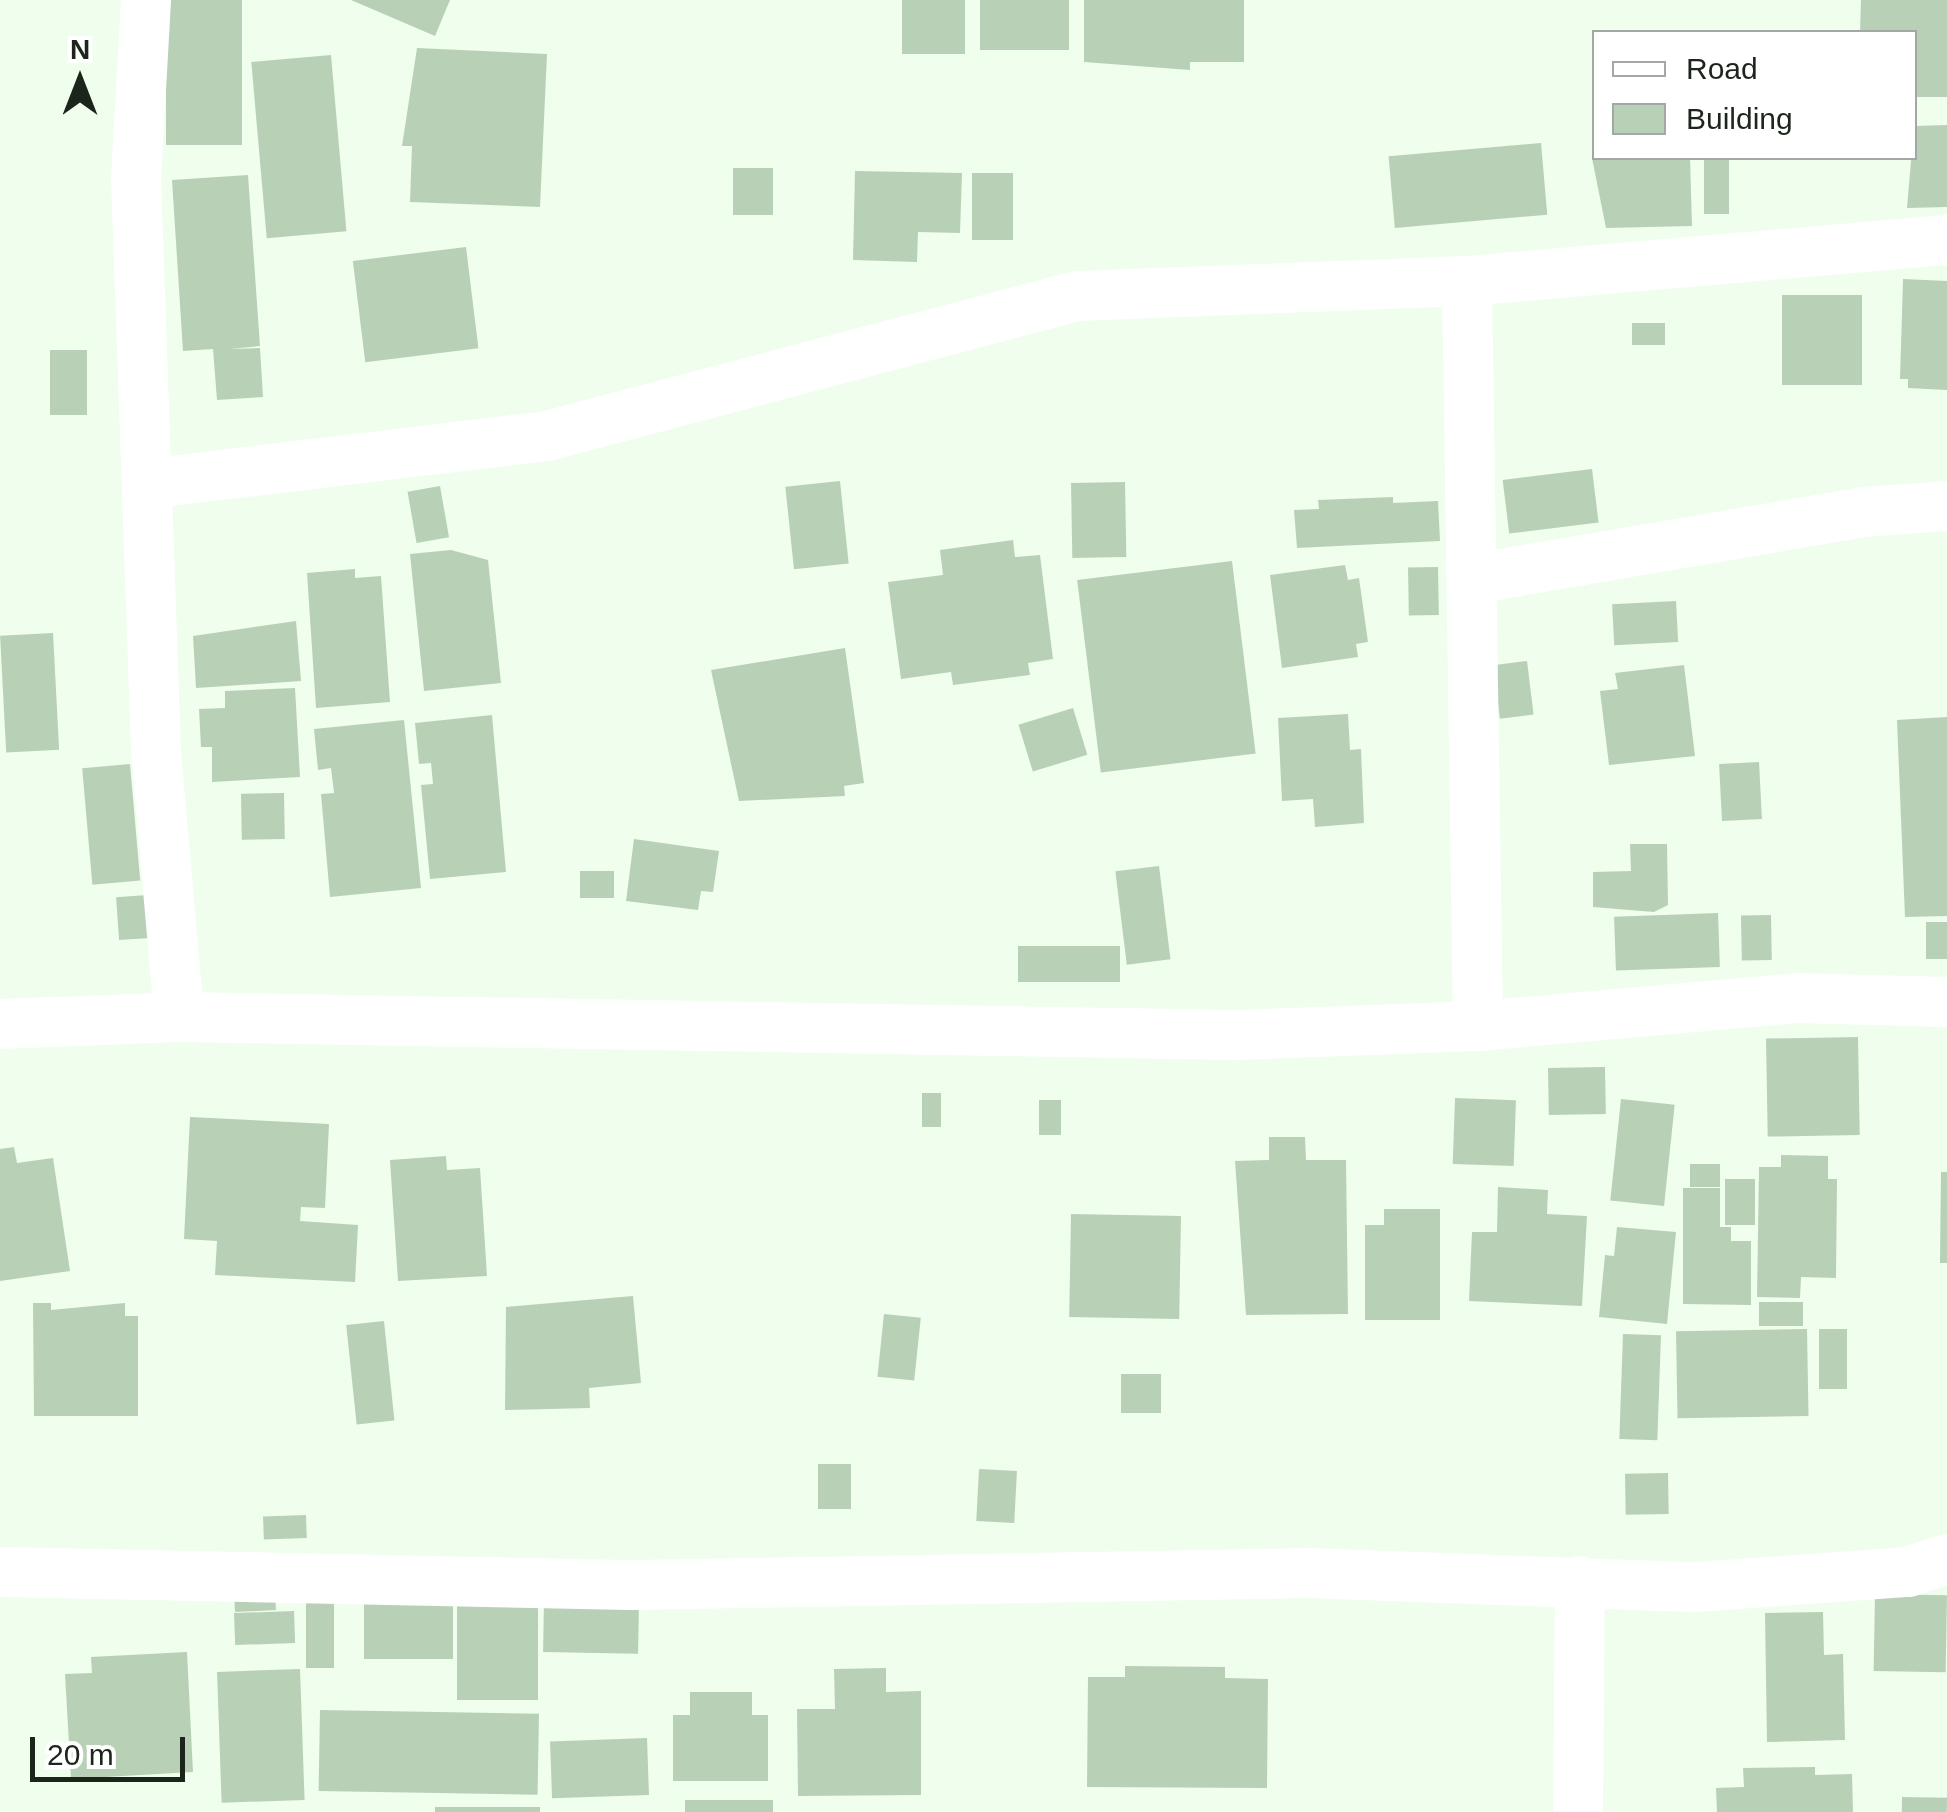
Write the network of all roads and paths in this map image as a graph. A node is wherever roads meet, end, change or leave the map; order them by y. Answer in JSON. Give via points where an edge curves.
{"nodes":[{"id":1,"x":146,"y":0,"type":"edge"},
{"id":2,"x":1947,"y":240,"type":"edge"},
{"id":3,"x":1467,"y":281,"type":"junction"},
{"id":4,"x":153,"y":483,"type":"junction"},
{"id":5,"x":1947,"y":506,"type":"edge"},
{"id":6,"x":1472,"y":579,"type":"junction"},
{"id":7,"x":1947,"y":1002,"type":"edge"},
{"id":8,"x":179,"y":1018,"type":"junction"},
{"id":9,"x":0,"y":1024,"type":"edge"},
{"id":10,"x":1478,"y":1026,"type":"junction"},
{"id":11,"x":1947,"y":1560,"type":"edge"},
{"id":12,"x":0,"y":1572,"type":"edge"},
{"id":13,"x":1580,"y":1581,"type":"junction"},
{"id":14,"x":1578,"y":1812,"type":"edge"}],
"edges":[{"from":1,"to":4,"type":"street","via":[[136,178]]},
{"from":2,"to":3,"type":"street"},
{"from":3,"to":4,"type":"street","via":[[1077,296],[547,436]]},
{"from":3,"to":6,"type":"street"},
{"from":4,"to":8,"type":"street","via":[[156,752]]},
{"from":5,"to":6,"type":"street","via":[[1862,512]]},
{"from":6,"to":10,"type":"street"},
{"from":7,"to":10,"type":"street","via":[[1796,998]]},
{"from":8,"to":9,"type":"street"},
{"from":8,"to":10,"type":"street","via":[[1234,1035]]},
{"from":11,"to":13,"type":"street","via":[[1908,1572],[1697,1587]]},
{"from":12,"to":13,"type":"street","via":[[630,1586],[1308,1573]]},
{"from":13,"to":14,"type":"street"}]}
